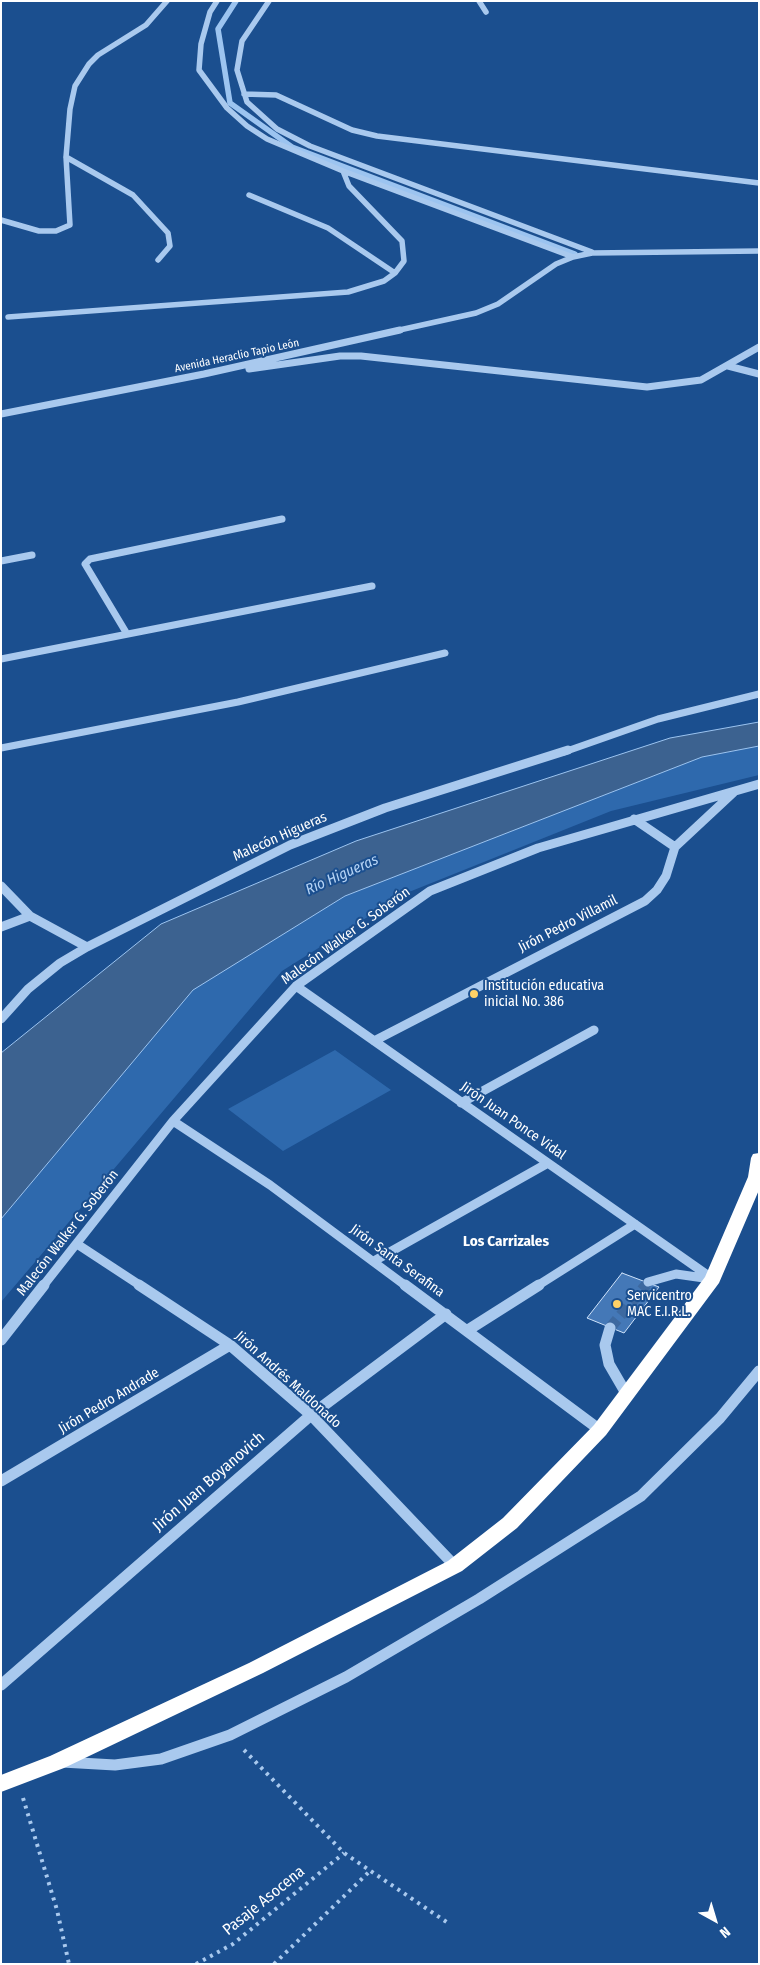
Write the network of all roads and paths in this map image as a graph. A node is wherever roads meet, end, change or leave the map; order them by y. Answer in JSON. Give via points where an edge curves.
{"nodes":[{"id":1,"x":167,"y":1,"type":"edge"},
{"id":2,"x":217,"y":1,"type":"edge"},
{"id":3,"x":269,"y":1,"type":"edge"},
{"id":4,"x":479,"y":1,"type":"edge"},
{"id":5,"x":486,"y":12,"type":"dead end"},
{"id":6,"x":244,"y":94,"type":"junction"},
{"id":7,"x":66,"y":156,"type":"junction"},
{"id":8,"x":343,"y":171,"type":"junction"},
{"id":9,"x":759,"y":184,"type":"edge"},
{"id":10,"x":249,"y":195,"type":"dead end"},
{"id":11,"x":1,"y":220,"type":"edge"},
{"id":12,"x":759,"y":251,"type":"edge"},
{"id":13,"x":592,"y":253,"type":"junction"},
{"id":14,"x":573,"y":257,"type":"junction"},
{"id":15,"x":158,"y":260,"type":"dead end"},
{"id":16,"x":395,"y":273,"type":"junction"},
{"id":17,"x":8,"y":317,"type":"dead end"},
{"id":18,"x":759,"y":347,"type":"edge"},
{"id":19,"x":728,"y":366,"type":"junction"},
{"id":20,"x":204,"y":374,"type":"junction"},
{"id":21,"x":759,"y":374,"type":"edge"},
{"id":22,"x":1,"y":414,"type":"edge"},
{"id":23,"x":282,"y":519,"type":"dead end"},
{"id":24,"x":32,"y":555,"type":"dead end"},
{"id":25,"x":1,"y":561,"type":"edge"},
{"id":26,"x":372,"y":586,"type":"dead end"},
{"id":27,"x":127,"y":634,"type":"junction"},
{"id":28,"x":445,"y":653,"type":"dead end"},
{"id":29,"x":1,"y":659,"type":"edge"},
{"id":30,"x":759,"y":694,"type":"edge"},
{"id":31,"x":1,"y":748,"type":"edge"},
{"id":32,"x":759,"y":784,"type":"edge"},
{"id":33,"x":736,"y":790,"type":"junction"},
{"id":34,"x":634,"y":819,"type":"junction"},
{"id":35,"x":675,"y":847,"type":"junction"},
{"id":36,"x":1,"y":886,"type":"edge"},
{"id":37,"x":30,"y":916,"type":"junction"},
{"id":38,"x":1,"y":926,"type":"edge"},
{"id":39,"x":87,"y":947,"type":"junction"},
{"id":40,"x":296,"y":986,"type":"junction"},
{"id":41,"x":1,"y":1019,"type":"edge"},
{"id":42,"x":594,"y":1030,"type":"dead end"},
{"id":43,"x":374,"y":1041,"type":"junction"},
{"id":44,"x":462,"y":1103,"type":"junction"},
{"id":45,"x":173,"y":1121,"type":"junction"},
{"id":46,"x":759,"y":1158,"type":"edge"},
{"id":47,"x":548,"y":1163,"type":"junction"},
{"id":48,"x":635,"y":1224,"type":"junction"},
{"id":49,"x":77,"y":1244,"type":"junction"},
{"id":50,"x":374,"y":1261,"type":"junction"},
{"id":51,"x":714,"y":1279,"type":"junction"},
{"id":52,"x":648,"y":1282,"type":"tunnel mouth"},
{"id":53,"x":446,"y":1314,"type":"junction"},
{"id":54,"x":610,"y":1328,"type":"tunnel mouth"},
{"id":55,"x":468,"y":1330,"type":"junction"},
{"id":56,"x":1,"y":1340,"type":"edge"},
{"id":57,"x":230,"y":1345,"type":"junction"},
{"id":58,"x":759,"y":1371,"type":"edge"},
{"id":59,"x":627,"y":1395,"type":"junction"},
{"id":60,"x":311,"y":1415,"type":"junction"},
{"id":61,"x":600,"y":1430,"type":"junction"},
{"id":62,"x":1,"y":1481,"type":"edge"},
{"id":63,"x":455,"y":1566,"type":"junction"},
{"id":64,"x":1,"y":1685,"type":"edge"},
{"id":65,"x":230,"y":1735,"type":"junction"},
{"id":66,"x":57,"y":1762,"type":"junction"},
{"id":67,"x":9,"y":1781,"type":"edge"},
{"id":68,"x":344,"y":1853,"type":"junction"},
{"id":69,"x":370,"y":1871,"type":"junction"},
{"id":70,"x":448,"y":1923,"type":"dead end"},
{"id":71,"x":70,"y":1964,"type":"edge"},
{"id":72,"x":196,"y":1964,"type":"edge"},
{"id":73,"x":274,"y":1964,"type":"edge"}],
"edges":[{"from":1,"to":7,"type":"street","via":[[146,25],[88,64],[75,86]]},
{"from":2,"to":8,"type":"street","via":[[210,12],[201,44],[199,70],[214,92],[247,126],[267,139]]},
{"from":3,"to":6,"type":"street","via":[[242,42],[237,70]]},
{"from":4,"to":5,"type":"street"},
{"from":6,"to":9,"type":"street","via":[[276,96],[352,130],[386,137]]},
{"from":6,"to":13,"type":"street","via":[[247,102],[276,129],[310,146]]},
{"from":7,"to":11,"type":"street","via":[[70,225],[39,231]]},
{"from":7,"to":15,"type":"street","via":[[133,195],[168,233],[170,246]]},
{"from":8,"to":14,"type":"street"},
{"from":8,"to":16,"type":"street","via":[[348,186],[402,241],[404,261]]},
{"from":10,"to":16,"type":"street","via":[[328,228]]},
{"from":12,"to":13,"type":"street"},
{"from":13,"to":14,"type":"street","name":"Avenida Heraclio Tapio León"},
{"from":14,"to":20,"type":"street","name":"Avenida Heraclio Tapio León","via":[[556,264],[498,304],[476,313]]},
{"from":16,"to":17,"type":"street","via":[[384,281],[348,292]]},
{"from":18,"to":19,"type":"street"},
{"from":19,"to":20,"type":"street","via":[[701,380],[647,387],[361,356]]},
{"from":19,"to":21,"type":"street"},
{"from":20,"to":22,"type":"street","name":"Avenida Heraclio Tapio León"},
{"from":23,"to":27,"type":"street","via":[[90,559],[85,564]]},
{"from":24,"to":25,"type":"street"},
{"from":26,"to":27,"type":"street"},
{"from":27,"to":29,"type":"street"},
{"from":28,"to":31,"type":"street","via":[[238,702]]},
{"from":30,"to":39,"type":"street","name":"Malecón Higueras","via":[[658,719],[602,740],[385,808],[290,845]]},
{"from":32,"to":33,"type":"street","name":"Malecón Walker G. Soberón"},
{"from":33,"to":34,"type":"street","name":"Malecón Walker G. Soberón"},
{"from":33,"to":35,"type":"street","name":"Jirón Pedro Villamil"},
{"from":34,"to":35,"type":"street"},
{"from":34,"to":40,"type":"street","name":"Malecón Walker G. Soberón","via":[[538,848],[430,891]]},
{"from":35,"to":43,"type":"street","name":"Jirón Pedro Villamil","via":[[666,876],[658,890],[645,901]]},
{"from":36,"to":37,"type":"street"},
{"from":37,"to":38,"type":"street"},
{"from":37,"to":39,"type":"street"},
{"from":39,"to":41,"type":"street","name":"Malecón Higueras","via":[[60,963],[28,989]]},
{"from":40,"to":43,"type":"street","name":"Jirón Juan Ponce Vidal"},
{"from":40,"to":45,"type":"street","name":"Malecón Walker G. Soberón"},
{"from":42,"to":44,"type":"street"},
{"from":43,"to":44,"type":"street","name":"Jirón Juan Ponce Vidal"},
{"from":44,"to":47,"type":"street","name":"Jirón Juan Ponce Vidal"},
{"from":45,"to":49,"type":"street","name":"Malecón Walker G. Soberón"},
{"from":45,"to":50,"type":"street","name":"Jirón Santa Serafina","via":[[270,1185]]},
{"from":46,"to":51,"type":"highway","via":[[756,1176]]},
{"from":47,"to":48,"type":"street","name":"Jirón Juan Ponce Vidal"},
{"from":47,"to":50,"type":"street"},
{"from":48,"to":51,"type":"street","name":"Jirón Juan Ponce Vidal"},
{"from":48,"to":55,"type":"street"},
{"from":49,"to":56,"type":"street","name":"Malecón Walker G. Soberón"},
{"from":49,"to":57,"type":"street","name":"Jirón Andrés Maldonado"},
{"from":50,"to":53,"type":"street","name":"Jirón Santa Serafina"},
{"from":51,"to":52,"type":"street","via":[[676,1274]]},
{"from":51,"to":59,"type":"highway"},
{"from":53,"to":55,"type":"street","name":"Jirón Santa Serafina"},
{"from":53,"to":60,"type":"street","name":"Jirón Juan Boyanovich"},
{"from":54,"to":59,"type":"street","via":[[605,1345],[609,1364]]},
{"from":55,"to":61,"type":"street","name":"Jirón Santa Serafina"},
{"from":57,"to":60,"type":"street","name":"Jirón Andrés Maldonado"},
{"from":57,"to":62,"type":"street","name":"Jirón Pedro Andrade"},
{"from":58,"to":65,"type":"street","via":[[720,1418],[640,1496],[479,1599],[363,1667]]},
{"from":59,"to":61,"type":"highway"},
{"from":60,"to":63,"type":"street","name":"Jirón Andrés Maldonado"},
{"from":60,"to":64,"type":"street","name":"Jirón Juan Boyanovich"},
{"from":61,"to":63,"type":"highway","via":[[510,1523]]},
{"from":63,"to":66,"type":"highway","via":[[256,1668]]},
{"from":65,"to":66,"type":"street","via":[[161,1759],[115,1765]]},
{"from":65,"to":68,"type":"path"},
{"from":66,"to":67,"type":"highway"},
{"from":67,"to":71,"type":"path","via":[[57,1910]]},
{"from":68,"to":69,"type":"path"},
{"from":68,"to":72,"type":"path","name":"Pasaje Asocena","via":[[233,1944]]},
{"from":69,"to":70,"type":"path"},
{"from":69,"to":73,"type":"path"}]}
